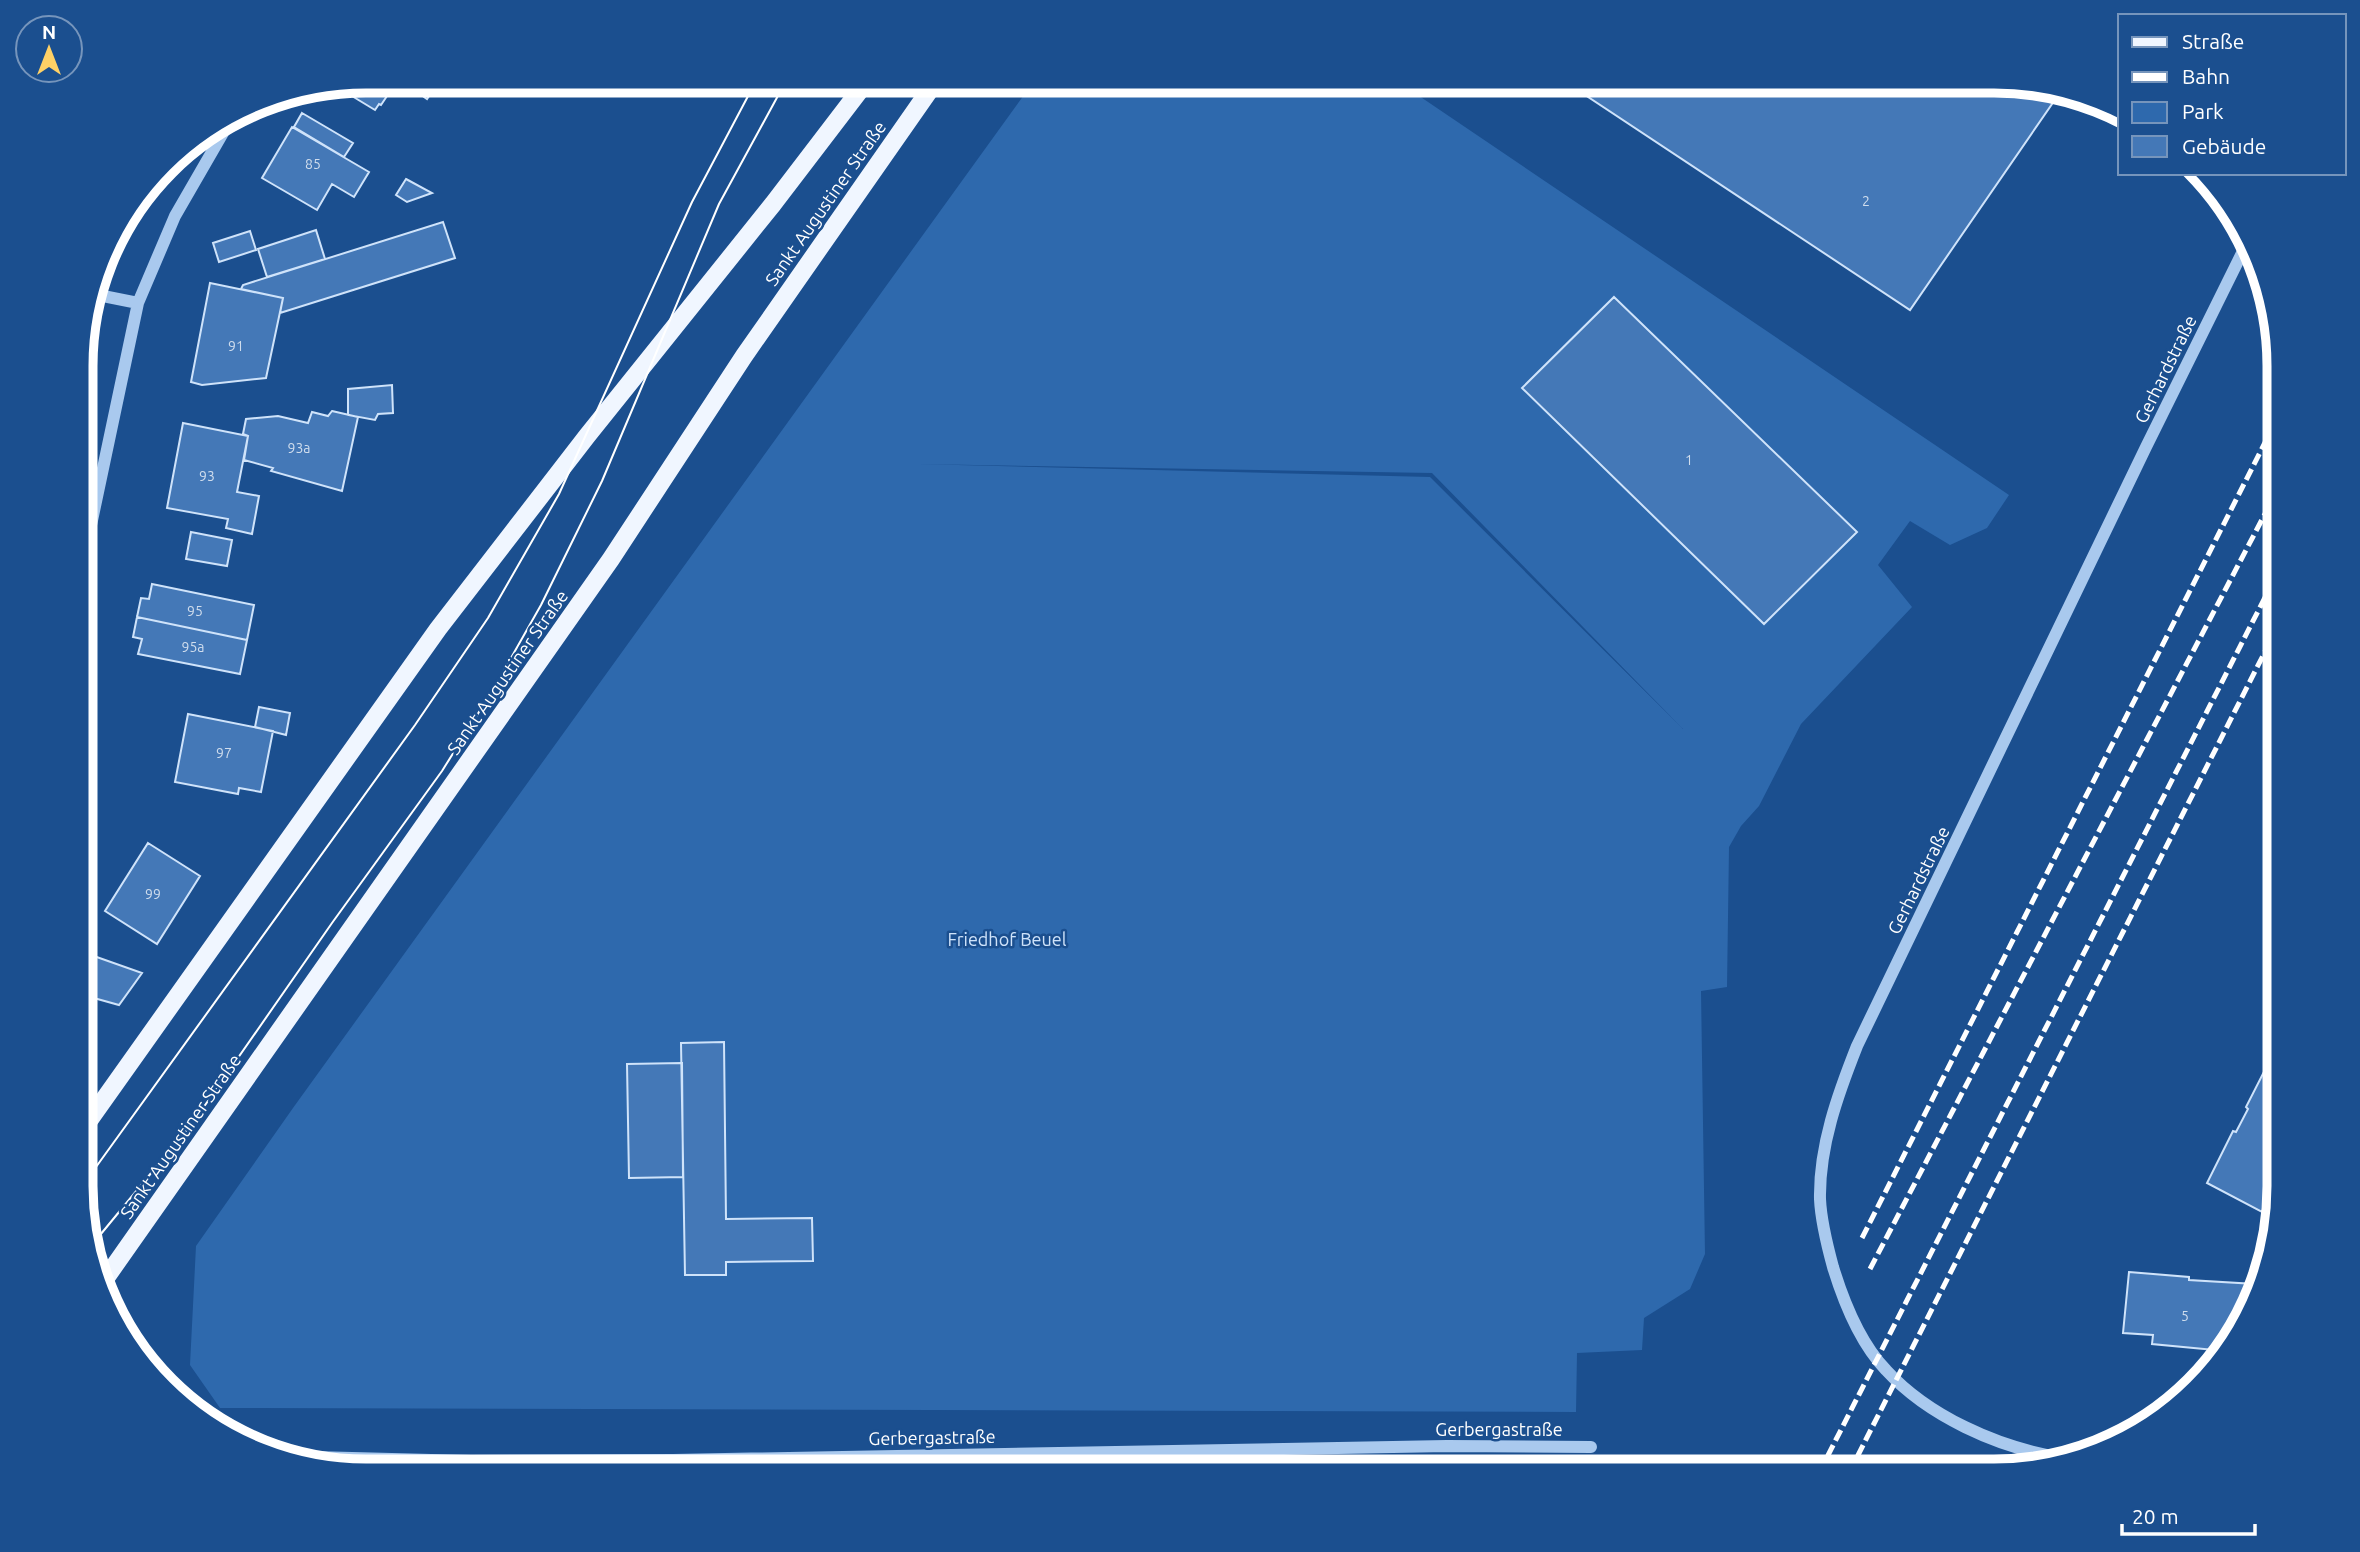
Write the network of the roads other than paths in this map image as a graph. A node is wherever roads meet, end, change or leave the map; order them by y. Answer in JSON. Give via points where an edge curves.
{"nodes":[{"id":1,"x":857,"y":93,"type":"edge"},
{"id":2,"x":927,"y":93,"type":"edge"},
{"id":3,"x":221,"y":134,"type":"edge"},
{"id":4,"x":2242,"y":253,"type":"edge"},
{"id":5,"x":102,"y":296,"type":"edge"},
{"id":6,"x":138,"y":303,"type":"junction"},
{"id":7,"x":93,"y":516,"type":"edge"},
{"id":8,"x":93,"y":1115,"type":"edge"},
{"id":9,"x":108,"y":1275,"type":"edge"},
{"id":10,"x":1591,"y":1447,"type":"dead end"},
{"id":11,"x":2046,"y":1454,"type":"edge"},
{"id":12,"x":333,"y":1457,"type":"edge"},
{"id":13,"x":408,"y":1459,"type":"edge"},
{"id":14,"x":621,"y":1459,"type":"edge"}],
"edges":[{"from":1,"to":8,"type":"main road","via":[[438,629]]},
{"from":2,"to":9,"type":"main road","name":"Sankt Augustiner Straße","via":[[744,356],[611,559]]},
{"from":3,"to":6,"type":"street","via":[[175,216]]},
{"from":4,"to":11,"type":"street","name":"Gerhardstraße","via":[[1857,1046],[1833,1115],[1823,1163],[1820,1200],[1835,1275],[1858,1330],[1885,1370],[1914,1396],[1972,1432]]},
{"from":5,"to":6,"type":"street"},
{"from":6,"to":7,"type":"street"},
{"from":10,"to":14,"type":"street","name":"Gerbergastraße"},
{"from":12,"to":13,"type":"street","name":"Gerbergastraße"}]}
